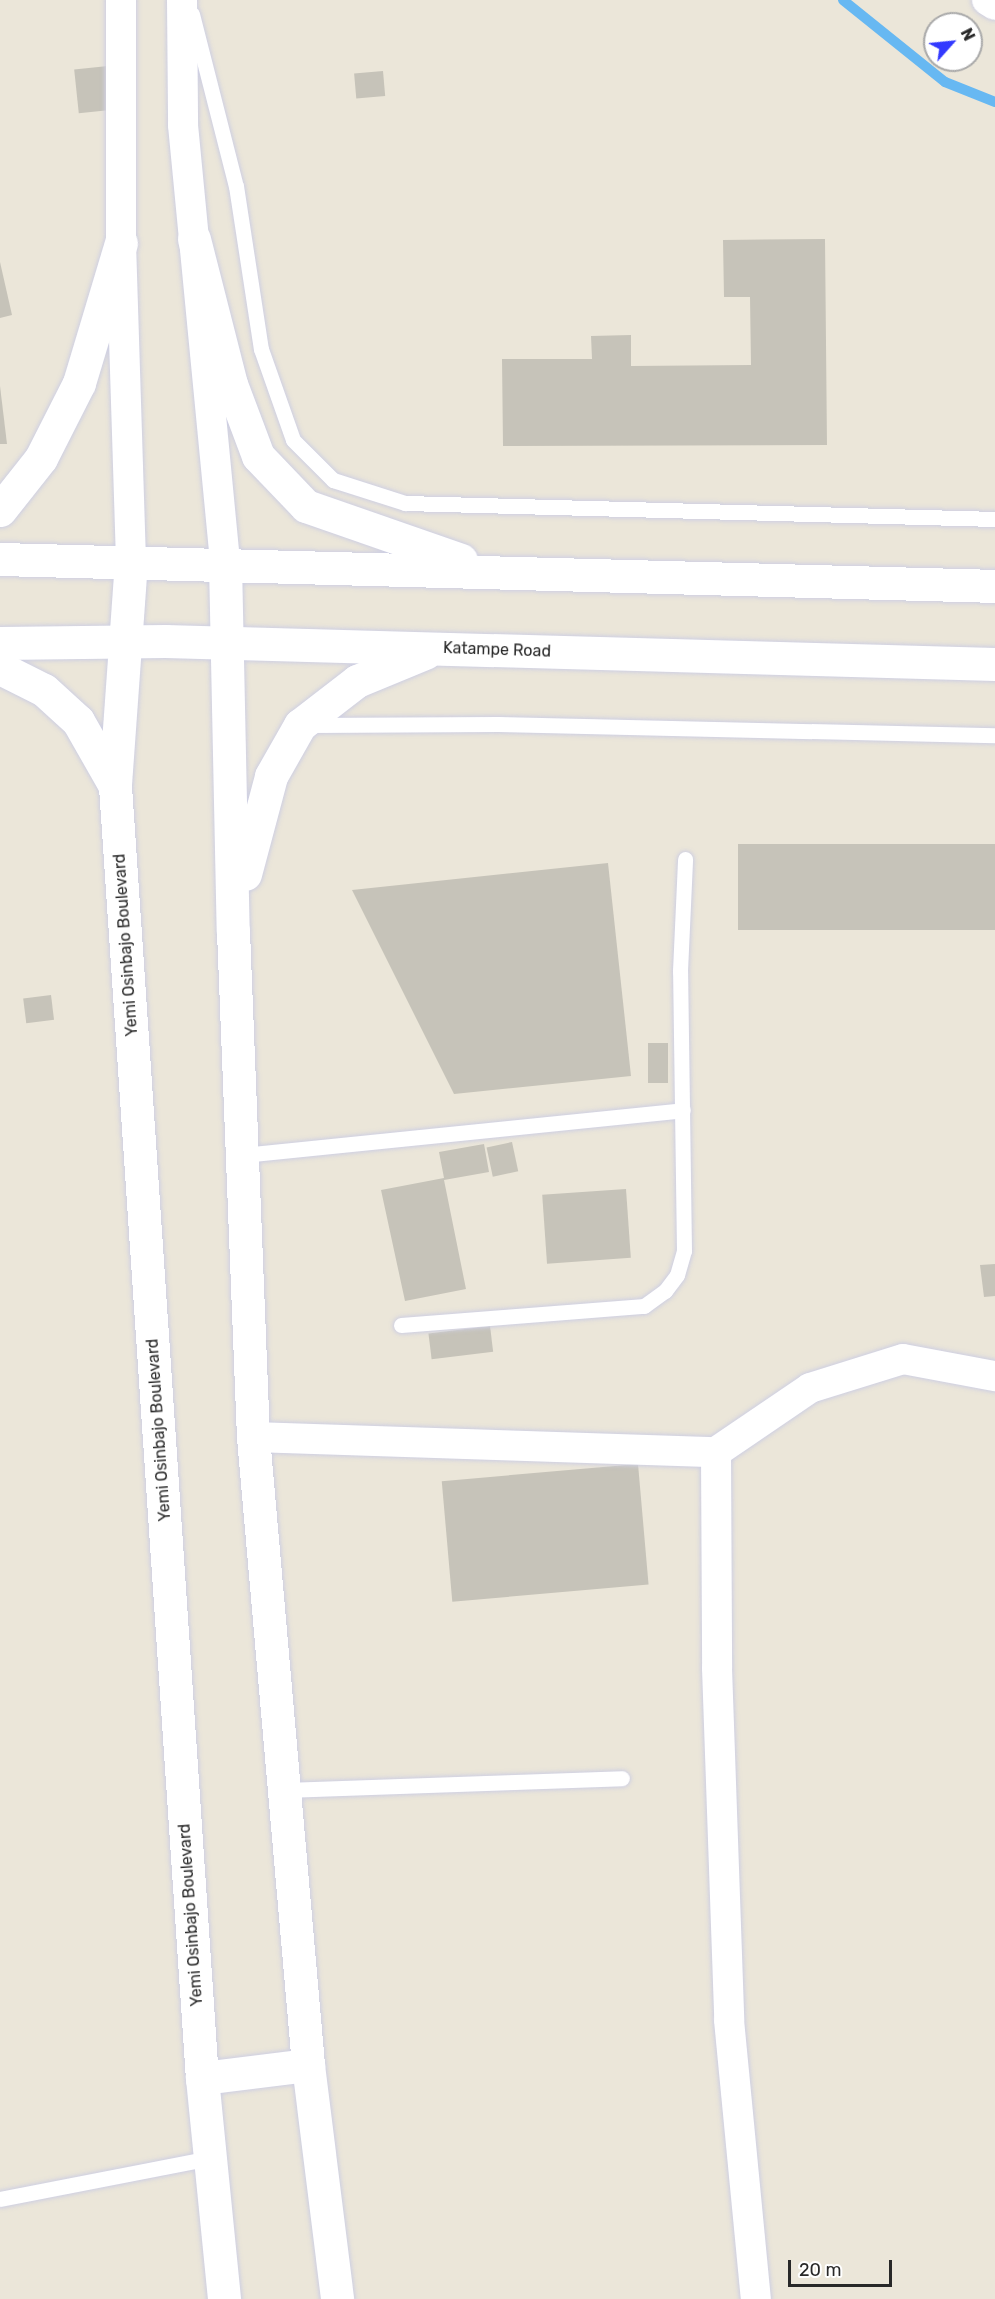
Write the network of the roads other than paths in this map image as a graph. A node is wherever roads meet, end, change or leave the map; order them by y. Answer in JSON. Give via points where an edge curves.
{"nodes":[{"id":1,"x":121,"y":0,"type":"edge"},
{"id":2,"x":182,"y":0,"type":"edge"},
{"id":3,"x":189,"y":0,"type":"edge"},
{"id":4,"x":987,"y":0,"type":"edge"},
{"id":5,"x":995,"y":5,"type":"edge"},
{"id":6,"x":194,"y":239,"type":"junction"},
{"id":7,"x":121,"y":243,"type":"junction"},
{"id":8,"x":0,"y":510,"type":"edge"},
{"id":9,"x":995,"y":519,"type":"edge"},
{"id":10,"x":0,"y":560,"type":"edge"},
{"id":11,"x":131,"y":561,"type":"junction"},
{"id":12,"x":225,"y":563,"type":"junction"},
{"id":13,"x":491,"y":570,"type":"junction"},
{"id":14,"x":995,"y":586,"type":"edge"},
{"id":15,"x":0,"y":643,"type":"edge"},
{"id":16,"x":127,"y":644,"type":"junction"},
{"id":17,"x":229,"y":644,"type":"junction"},
{"id":18,"x":436,"y":648,"type":"junction"},
{"id":19,"x":995,"y":664,"type":"edge"},
{"id":20,"x":0,"y":668,"type":"edge"},
{"id":21,"x":300,"y":725,"type":"junction"},
{"id":22,"x":995,"y":735,"type":"edge"},
{"id":23,"x":115,"y":786,"type":"junction"},
{"id":24,"x":686,"y":859,"type":"dead end"},
{"id":25,"x":233,"y":932,"type":"junction"},
{"id":26,"x":683,"y":1110,"type":"junction"},
{"id":27,"x":243,"y":1155,"type":"junction"},
{"id":28,"x":401,"y":1325,"type":"dead end"},
{"id":29,"x":995,"y":1376,"type":"edge"},
{"id":30,"x":253,"y":1437,"type":"junction"},
{"id":31,"x":716,"y":1452,"type":"junction"},
{"id":32,"x":622,"y":1778,"type":"dead end"},
{"id":33,"x":285,"y":1790,"type":"junction"},
{"id":34,"x":308,"y":2065,"type":"junction"},
{"id":35,"x":202,"y":2078,"type":"junction"},
{"id":36,"x":210,"y":2158,"type":"junction"},
{"id":37,"x":0,"y":2199,"type":"edge"},
{"id":38,"x":224,"y":2299,"type":"edge"},
{"id":39,"x":337,"y":2299,"type":"edge"},
{"id":40,"x":756,"y":2299,"type":"edge"}],
"edges":[{"from":1,"to":7,"type":"street"},
{"from":2,"to":6,"type":"street","via":[[183,126]]},
{"from":3,"to":9,"type":"lane","via":[[236,186],[261,349],[293,440],[333,480],[405,503]]},
{"from":4,"to":5,"type":"street"},
{"from":6,"to":12,"type":"street"},
{"from":6,"to":13,"type":"main road","via":[[231,384],[258,456],[306,506]]},
{"from":7,"to":8,"type":"main road","via":[[79,383],[41,458]]},
{"from":7,"to":11,"type":"street"},
{"from":10,"to":11,"type":"main road"},
{"from":11,"to":12,"type":"main road"},
{"from":11,"to":16,"type":"main road","name":"Yemi Osinbajo Boulevard"},
{"from":12,"to":13,"type":"main road"},
{"from":12,"to":17,"type":"main road"},
{"from":13,"to":14,"type":"main road"},
{"from":15,"to":16,"type":"main road","name":"Katampe Road"},
{"from":16,"to":17,"type":"main road","name":"Katampe Road"},
{"from":16,"to":23,"type":"main road","name":"Yemi Osinbajo Boulevard"},
{"from":17,"to":18,"type":"main road","name":"Katampe Road"},
{"from":17,"to":25,"type":"main road"},
{"from":18,"to":19,"type":"main road","name":"Katampe Road"},
{"from":18,"to":21,"type":"main road","via":[[357,681]]},
{"from":20,"to":23,"type":"main road","via":[[44,690],[78,721]]},
{"from":21,"to":22,"type":"lane","via":[[498,724]]},
{"from":21,"to":25,"type":"main road","via":[[271,776],[253,835]]},
{"from":23,"to":35,"type":"main road","name":"Yemi Osinbajo Boulevard"},
{"from":24,"to":26,"type":"lane","via":[[680,900]]},
{"from":25,"to":27,"type":"main road"},
{"from":26,"to":27,"type":"lane"},
{"from":26,"to":28,"type":"lane","via":[[684,1251],[677,1275],[665,1291],[644,1306]]},
{"from":27,"to":30,"type":"main road"},
{"from":29,"to":31,"type":"street","via":[[903,1359],[810,1388]]},
{"from":30,"to":31,"type":"street"},
{"from":30,"to":33,"type":"main road"},
{"from":31,"to":40,"type":"street","via":[[717,1668],[729,2020]]},
{"from":32,"to":33,"type":"lane"},
{"from":33,"to":34,"type":"main road"},
{"from":34,"to":35,"type":"main road"},
{"from":34,"to":39,"type":"main road"},
{"from":35,"to":36,"type":"main road","name":"Yemi Osinbajo Boulevard"},
{"from":36,"to":37,"type":"lane"},
{"from":36,"to":38,"type":"main road","name":"Yemi Osinbajo Boulevard"}]}
